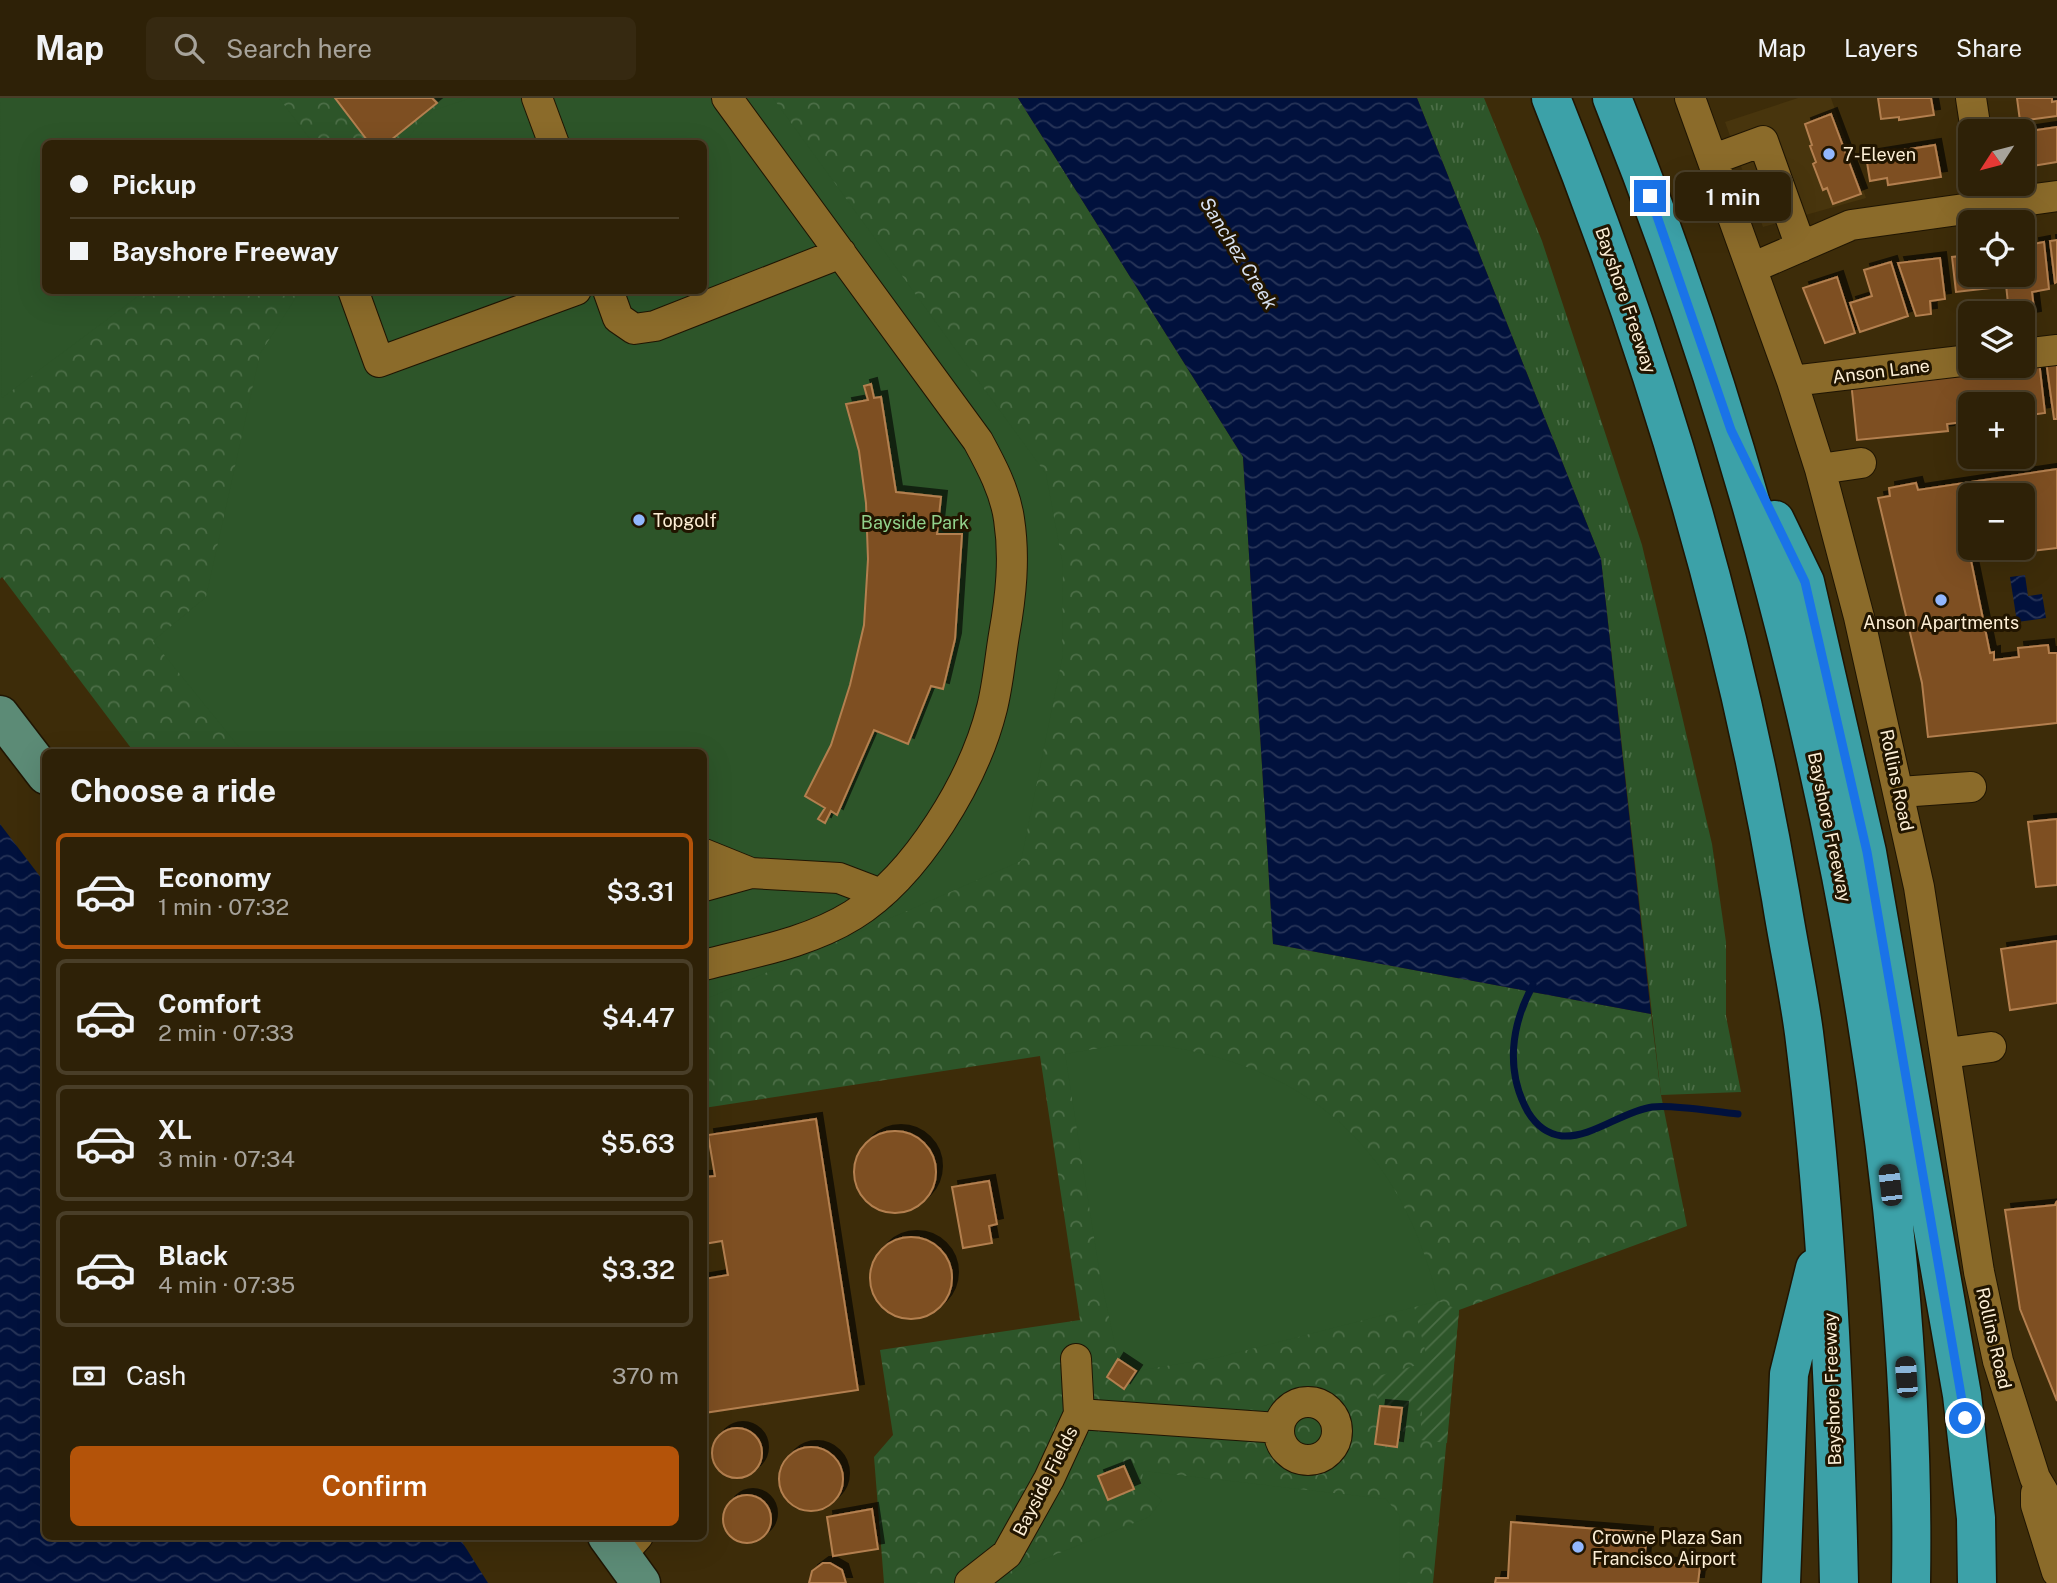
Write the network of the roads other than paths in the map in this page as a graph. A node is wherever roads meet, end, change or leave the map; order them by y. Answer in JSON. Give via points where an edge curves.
{"nodes":[{"id":1,"x":537,"y":98,"type":"edge"},
{"id":2,"x":727,"y":98,"type":"edge"},
{"id":3,"x":1550,"y":98,"type":"edge"},
{"id":4,"x":1612,"y":98,"type":"edge"},
{"id":5,"x":1690,"y":98,"type":"edge"},
{"id":6,"x":1971,"y":98,"type":"edge"},
{"id":7,"x":1974,"y":119,"type":"edge"},
{"id":8,"x":553,"y":140,"type":"edge"},
{"id":9,"x":1714,"y":159,"type":"junction"},
{"id":10,"x":2035,"y":195,"type":"edge"},
{"id":11,"x":1976,"y":196,"type":"edge"},
{"id":12,"x":2057,"y":196,"type":"edge"},
{"id":13,"x":1801,"y":247,"type":"junction"},
{"id":14,"x":841,"y":253,"type":"junction"},
{"id":15,"x":1754,"y":268,"type":"junction"},
{"id":16,"x":354,"y":294,"type":"edge"},
{"id":17,"x":565,"y":294,"type":"edge"},
{"id":18,"x":609,"y":294,"type":"edge"},
{"id":19,"x":2057,"y":350,"type":"edge"},
{"id":20,"x":2035,"y":353,"type":"edge"},
{"id":21,"x":1958,"y":361,"type":"edge"},
{"id":22,"x":1792,"y":381,"type":"junction"},
{"id":23,"x":1731,"y":430,"type":"junction"},
{"id":24,"x":1861,"y":463,"type":"dead end"},
{"id":25,"x":1820,"y":469,"type":"junction"},
{"id":26,"x":0,"y":715,"type":"edge"},
{"id":27,"x":42,"y":770,"type":"edge"},
{"id":28,"x":1971,"y":787,"type":"dead end"},
{"id":29,"x":1900,"y":792,"type":"junction"},
{"id":30,"x":707,"y":855,"type":"edge"},
{"id":31,"x":751,"y":873,"type":"junction"},
{"id":32,"x":707,"y":885,"type":"edge"},
{"id":33,"x":881,"y":894,"type":"junction"},
{"id":34,"x":707,"y":964,"type":"edge"},
{"id":35,"x":1991,"y":1048,"type":"dead end"},
{"id":36,"x":1947,"y":1053,"type":"junction"},
{"id":37,"x":1823,"y":1236,"type":"junction"},
{"id":38,"x":1076,"y":1359,"type":"dead end"},
{"id":39,"x":1079,"y":1414,"type":"junction"},
{"id":40,"x":1279,"y":1428,"type":"dead end"},
{"id":41,"x":2035,"y":1478,"type":"junction"},
{"id":42,"x":2057,"y":1515,"type":"edge"},
{"id":43,"x":2057,"y":1572,"type":"edge"},
{"id":44,"x":970,"y":1583,"type":"edge"},
{"id":45,"x":1781,"y":1583,"type":"edge"},
{"id":46,"x":1839,"y":1583,"type":"edge"},
{"id":47,"x":1910,"y":1583,"type":"edge"},
{"id":48,"x":1977,"y":1583,"type":"edge"}],
"edges":[{"from":1,"to":8,"type":"street"},
{"from":2,"to":14,"type":"street"},
{"from":3,"to":37,"type":"highway","name":"Bayshore Freeway","via":[[1612,256],[1670,429],[1736,674],[1762,786],[1804,1032]]},
{"from":4,"to":23,"type":"highway","name":"Bayshore Freeway","via":[[1668,242]]},
{"from":5,"to":9,"type":"street","name":"Rollins Road"},
{"from":6,"to":7,"type":"street"},
{"from":9,"to":13,"type":"street","via":[[1763,141]]},
{"from":9,"to":15,"type":"street","name":"Rollins Road"},
{"from":10,"to":12,"type":"street"},
{"from":11,"to":13,"type":"street","via":[[1851,225]]},
{"from":13,"to":15,"type":"street"},
{"from":14,"to":18,"type":"street","via":[[655,326],[634,328],[618,318]]},
{"from":14,"to":33,"type":"street","via":[[978,441],[995,472],[1009,518],[1012,561],[992,709],[972,763],[923,847]]},
{"from":15,"to":22,"type":"street","name":"Rollins Road"},
{"from":16,"to":17,"type":"street","via":[[379,362]]},
{"from":19,"to":20,"type":"street"},
{"from":21,"to":22,"type":"street","name":"Anson Lane"},
{"from":22,"to":25,"type":"street","name":"Rollins Road"},
{"from":23,"to":47,"type":"highway","name":"Bayshore Freeway","via":[[1802,698],[1863,993],[1900,1281],[1908,1404]]},
{"from":23,"to":48,"type":"highway","via":[[1805,582],[1867,852],[1962,1395],[1976,1518]]},
{"from":24,"to":25,"type":"street"},
{"from":25,"to":29,"type":"street","name":"Rollins Road"},
{"from":26,"to":27,"type":"main road"},
{"from":28,"to":29,"type":"street"},
{"from":29,"to":36,"type":"street","name":"Rollins Road"},
{"from":30,"to":31,"type":"street"},
{"from":31,"to":32,"type":"street"},
{"from":31,"to":33,"type":"street","via":[[839,878]]},
{"from":33,"to":34,"type":"street","via":[[821,934]]},
{"from":35,"to":36,"type":"street"},
{"from":36,"to":41,"type":"street","name":"Rollins Road","via":[[1979,1272],[2008,1357]]},
{"from":37,"to":45,"type":"highway","via":[[1789,1374]]},
{"from":37,"to":46,"type":"highway","name":"Bayshore Freeway","via":[[1832,1350]]},
{"from":38,"to":39,"type":"street","name":"Bayside Fields"},
{"from":39,"to":40,"type":"street"},
{"from":39,"to":44,"type":"street","name":"Bayside Fields","via":[[1007,1554]]},
{"from":41,"to":42,"type":"street","name":"Rollins Road"},
{"from":41,"to":43,"type":"street","name":"Rollins Road","via":[[2036,1505]]}]}
